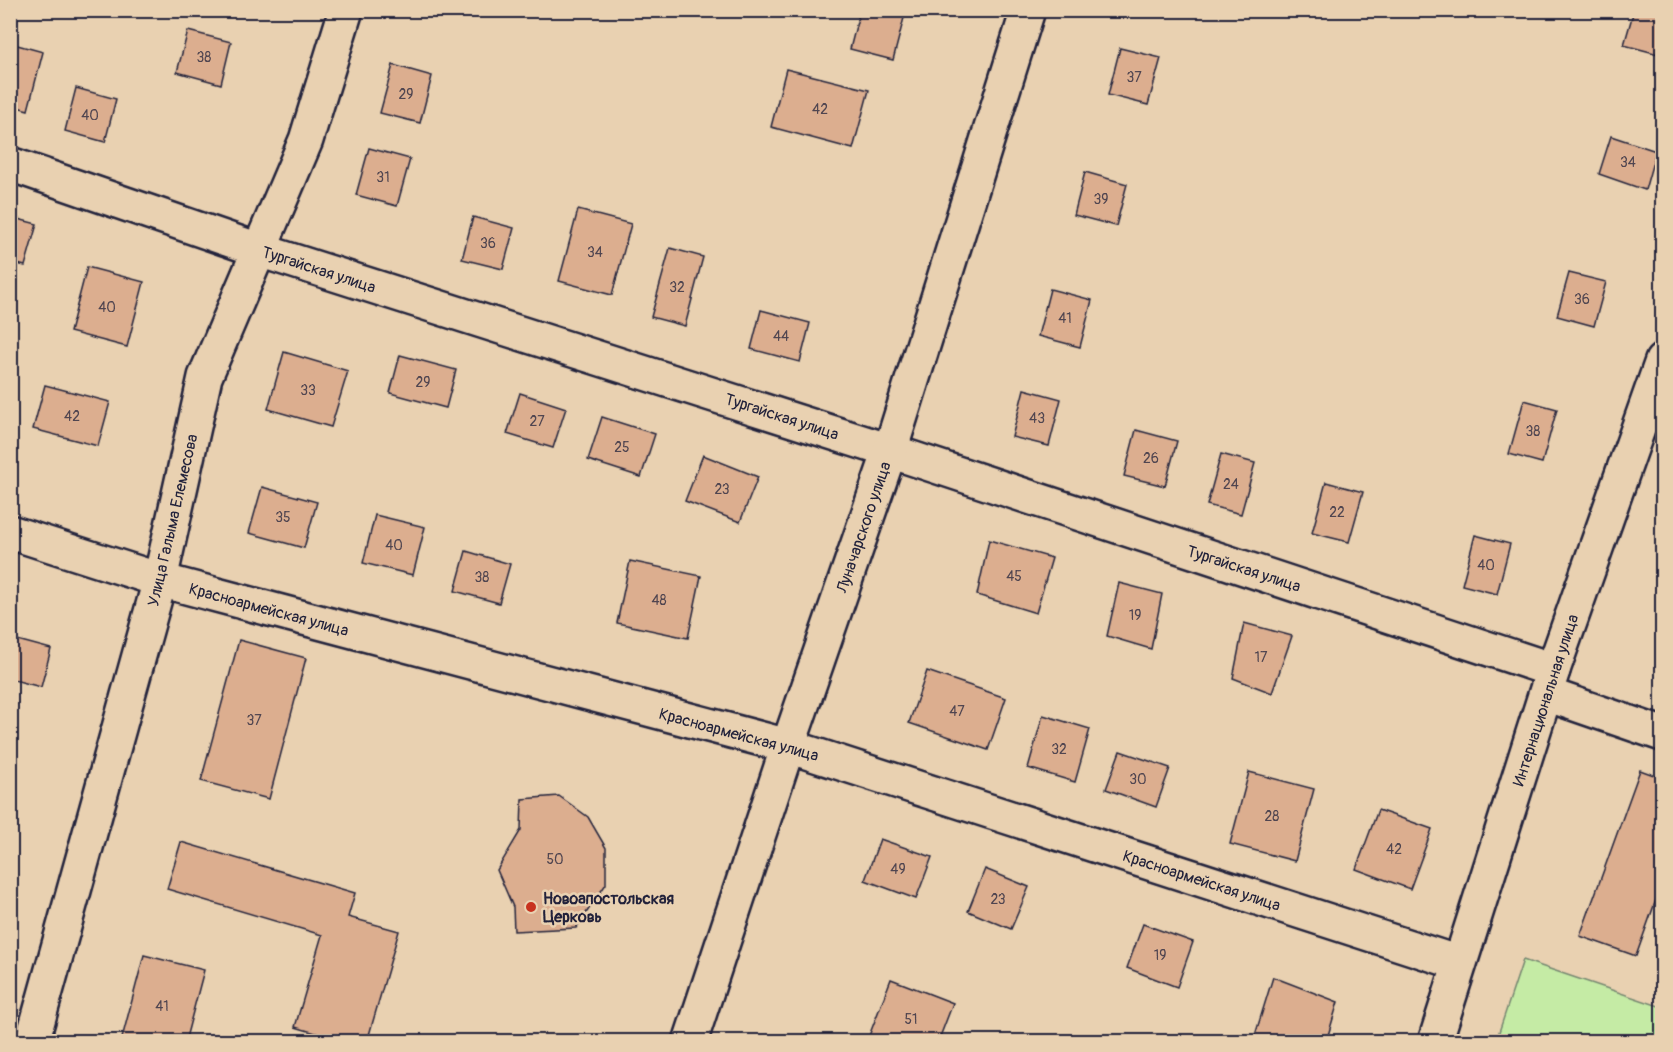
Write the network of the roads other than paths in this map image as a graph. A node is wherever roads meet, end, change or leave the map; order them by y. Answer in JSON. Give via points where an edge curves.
{"nodes":[{"id":1,"x":346,"y":10,"type":"edge"},
{"id":2,"x":1028,"y":10,"type":"edge"},
{"id":3,"x":10,"y":164,"type":"edge"},
{"id":4,"x":259,"y":250,"type":"junction"},
{"id":5,"x":1662,"y":360,"type":"edge"},
{"id":6,"x":890,"y":451,"type":"junction"},
{"id":7,"x":10,"y":532,"type":"edge"},
{"id":8,"x":160,"y":580,"type":"junction"},
{"id":9,"x":1549,"y":682,"type":"junction"},
{"id":10,"x":1662,"y":734,"type":"edge"},
{"id":11,"x":788,"y":746,"type":"junction"},
{"id":12,"x":1459,"y":963,"type":"junction"},
{"id":13,"x":32,"y":1041,"type":"edge"},
{"id":14,"x":690,"y":1041,"type":"edge"},
{"id":15,"x":1435,"y":1041,"type":"edge"}],
"edges":[{"from":1,"to":4,"type":"street","name":"Улица Галыма Елемесова","via":[[306,140]]},
{"from":2,"to":6,"type":"street","name":"Луначарского улица"},
{"from":3,"to":4,"type":"street","name":"Тургайская улица"},
{"from":4,"to":6,"type":"street","name":"Тургайская улица"},
{"from":4,"to":8,"type":"street","name":"Улица Галыма Елемесова","via":[[205,377]]},
{"from":5,"to":9,"type":"street","name":"Интернациональная улица"},
{"from":6,"to":9,"type":"street","name":"Тургайская улица"},
{"from":6,"to":11,"type":"street","name":"Луначарского улица"},
{"from":7,"to":8,"type":"street","name":"Красноармейская улица"},
{"from":8,"to":11,"type":"street","name":"Красноармейская улица"},
{"from":8,"to":13,"type":"street","name":"Улица Галыма Елемесова"},
{"from":9,"to":10,"type":"street","name":"Тургайская улица"},
{"from":9,"to":12,"type":"street","name":"Интернациональная улица"},
{"from":11,"to":12,"type":"street","name":"Красноармейская улица"},
{"from":11,"to":14,"type":"street","name":"Луначарского улица"},
{"from":12,"to":15,"type":"street","name":"Интернациональная улица"}]}
